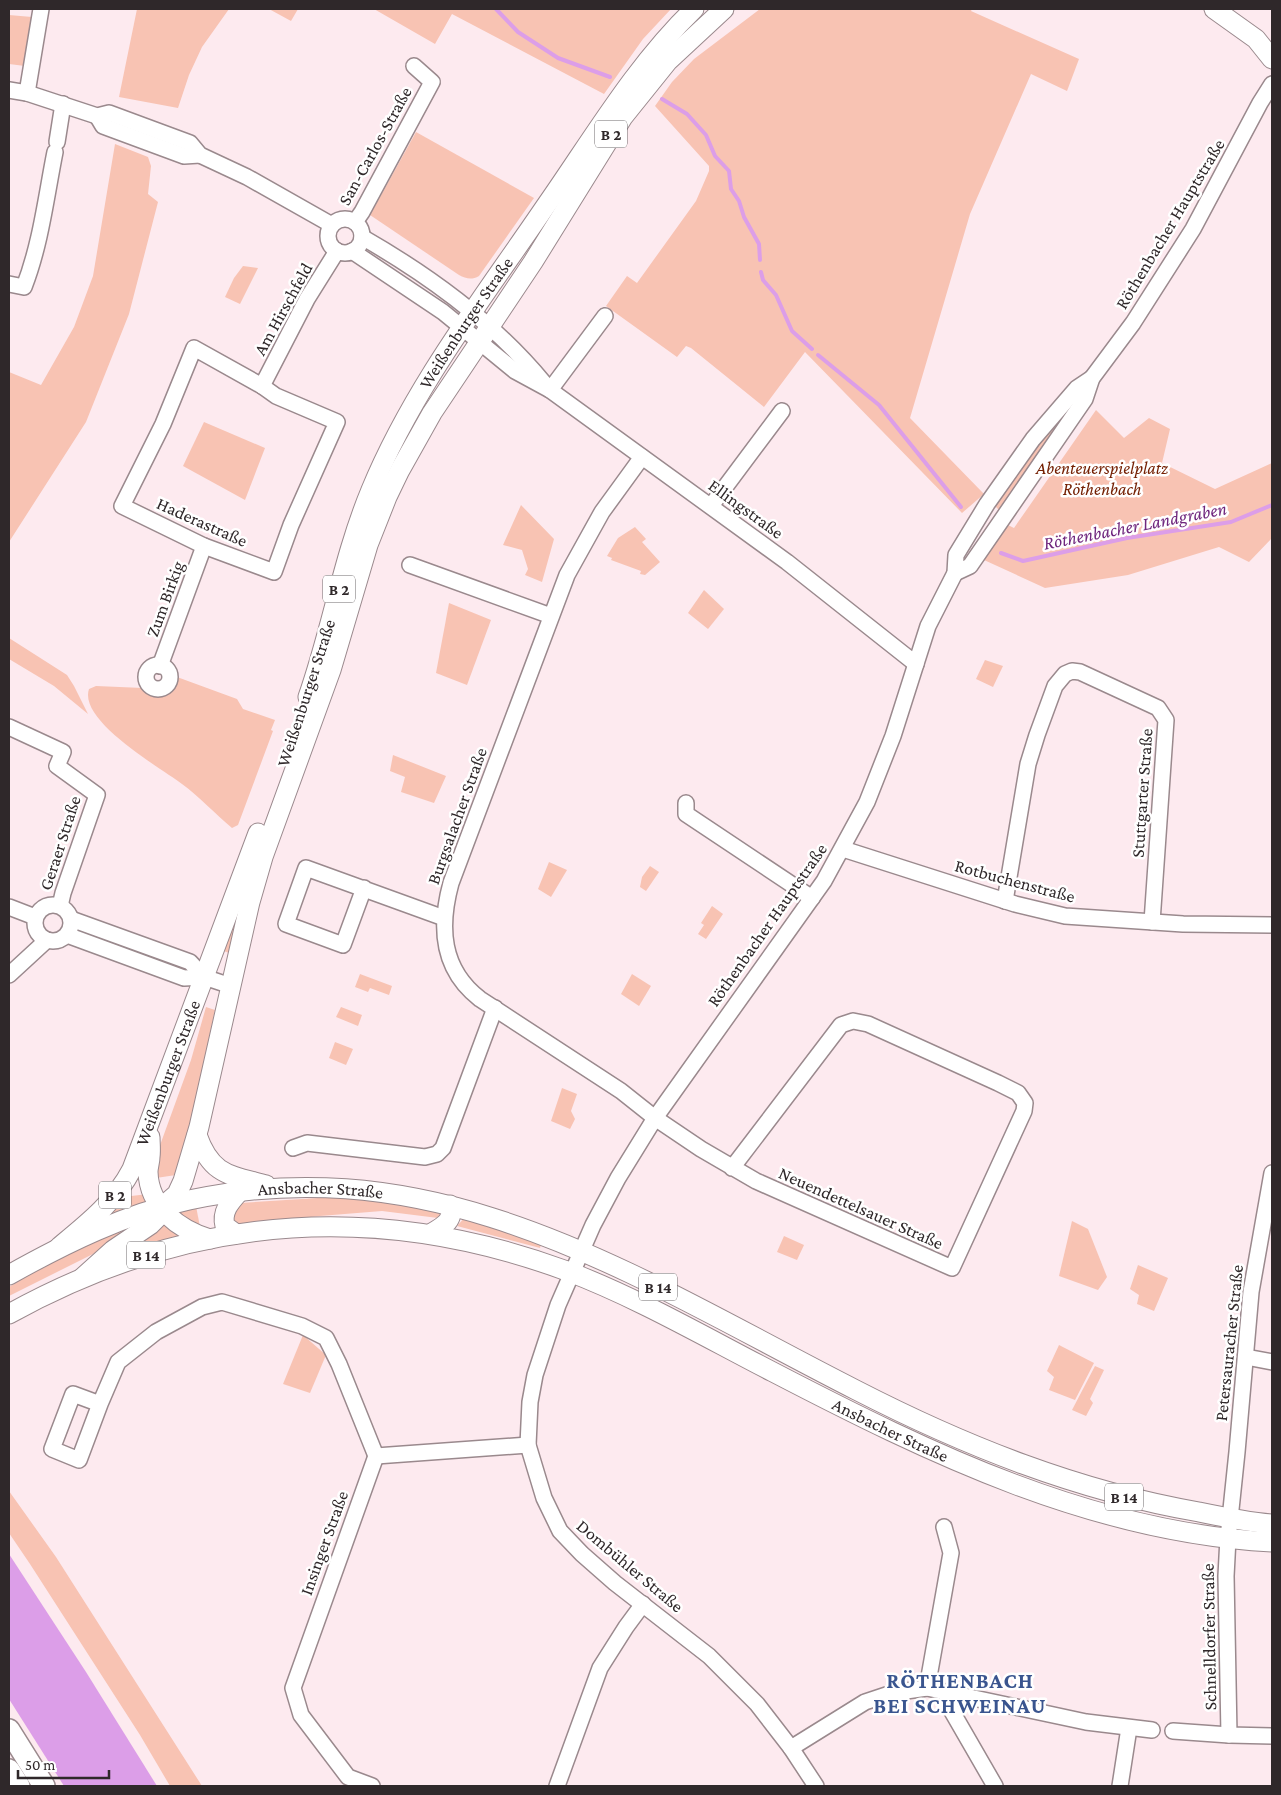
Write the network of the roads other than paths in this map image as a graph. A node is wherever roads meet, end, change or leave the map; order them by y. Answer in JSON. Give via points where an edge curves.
{"nodes":[{"id":1,"x":41,"y":9,"type":"edge"},
{"id":2,"x":694,"y":9,"type":"edge"},
{"id":3,"x":724,"y":9,"type":"edge"},
{"id":4,"x":1214,"y":9,"type":"edge"},
{"id":5,"x":1272,"y":59,"type":"edge"},
{"id":6,"x":414,"y":66,"type":"dead end"},
{"id":7,"x":1272,"y":84,"type":"edge"},
{"id":8,"x":9,"y":90,"type":"edge"},
{"id":9,"x":28,"y":93,"type":"junction"},
{"id":10,"x":63,"y":104,"type":"junction"},
{"id":11,"x":354,"y":222,"type":"junction"},
{"id":12,"x":332,"y":225,"type":"junction"},
{"id":13,"x":362,"y":237,"type":"junction"},
{"id":14,"x":344,"y":251,"type":"junction"},
{"id":15,"x":9,"y":284,"type":"edge"},
{"id":16,"x":474,"y":312,"type":"junction"},
{"id":17,"x":605,"y":316,"type":"dead end"},
{"id":18,"x":463,"y":327,"type":"junction"},
{"id":19,"x":485,"y":334,"type":"junction"},
{"id":20,"x":1092,"y":378,"type":"junction"},
{"id":21,"x":262,"y":386,"type":"junction"},
{"id":22,"x":550,"y":390,"type":"junction"},
{"id":23,"x":782,"y":411,"type":"dead end"},
{"id":24,"x":642,"y":457,"type":"junction"},
{"id":25,"x":710,"y":506,"type":"junction"},
{"id":26,"x":204,"y":546,"type":"junction"},
{"id":27,"x":410,"y":565,"type":"dead end"},
{"id":28,"x":955,"y":574,"type":"junction"},
{"id":29,"x":551,"y":616,"type":"junction"},
{"id":30,"x":916,"y":664,"type":"junction"},
{"id":31,"x":160,"y":666,"type":"dead end"},
{"id":32,"x":9,"y":727,"type":"edge"},
{"id":33,"x":686,"y":803,"type":"dead end"},
{"id":34,"x":843,"y":849,"type":"junction"},
{"id":35,"x":364,"y":888,"type":"junction"},
{"id":36,"x":812,"y":898,"type":"junction"},
{"id":37,"x":1005,"y":901,"type":"junction"},
{"id":38,"x":60,"y":906,"type":"junction"},
{"id":39,"x":9,"y":907,"type":"edge"},
{"id":40,"x":35,"y":917,"type":"junction"},
{"id":41,"x":444,"y":918,"type":"junction"},
{"id":42,"x":71,"y":919,"type":"junction"},
{"id":43,"x":1152,"y":922,"type":"junction"},
{"id":44,"x":1272,"y":925,"type":"edge"},
{"id":45,"x":67,"y":935,"type":"junction"},
{"id":46,"x":47,"y":940,"type":"junction"},
{"id":47,"x":9,"y":975,"type":"edge"},
{"id":48,"x":204,"y":977,"type":"junction"},
{"id":49,"x":231,"y":986,"type":"junction"},
{"id":50,"x":495,"y":1008,"type":"junction"},
{"id":51,"x":655,"y":1118,"type":"junction"},
{"id":52,"x":149,"y":1126,"type":"junction"},
{"id":53,"x":197,"y":1135,"type":"junction"},
{"id":54,"x":293,"y":1148,"type":"dead end"},
{"id":55,"x":732,"y":1168,"type":"junction"},
{"id":56,"x":1272,"y":1172,"type":"edge"},
{"id":57,"x":277,"y":1188,"type":"junction"},
{"id":58,"x":240,"y":1191,"type":"junction"},
{"id":59,"x":1270,"y":1195,"type":"edge"},
{"id":60,"x":450,"y":1205,"type":"junction"},
{"id":61,"x":162,"y":1207,"type":"junction"},
{"id":62,"x":236,"y":1234,"type":"junction"},
{"id":63,"x":430,"y":1234,"type":"junction"},
{"id":64,"x":210,"y":1239,"type":"junction"},
{"id":65,"x":59,"y":1247,"type":"junction"},
{"id":66,"x":582,"y":1250,"type":"junction"},
{"id":67,"x":571,"y":1273,"type":"junction"},
{"id":68,"x":9,"y":1274,"type":"edge"},
{"id":69,"x":83,"y":1277,"type":"junction"},
{"id":70,"x":9,"y":1314,"type":"edge"},
{"id":71,"x":1246,"y":1358,"type":"junction"},
{"id":72,"x":1272,"y":1362,"type":"edge"},
{"id":73,"x":100,"y":1404,"type":"dead end"},
{"id":74,"x":528,"y":1445,"type":"junction"},
{"id":75,"x":376,"y":1456,"type":"junction"},
{"id":76,"x":1230,"y":1518,"type":"junction"},
{"id":77,"x":1272,"y":1524,"type":"edge"},
{"id":78,"x":944,"y":1527,"type":"dead end"},
{"id":79,"x":1228,"y":1538,"type":"junction"},
{"id":80,"x":1272,"y":1542,"type":"edge"},
{"id":81,"x":643,"y":1604,"type":"junction"},
{"id":82,"x":927,"y":1688,"type":"junction"},
{"id":83,"x":952,"y":1694,"type":"junction"},
{"id":84,"x":1129,"y":1728,"type":"junction"},
{"id":85,"x":9,"y":1730,"type":"edge"},
{"id":86,"x":1152,"y":1730,"type":"dead end"},
{"id":87,"x":1173,"y":1731,"type":"dead end"},
{"id":88,"x":1229,"y":1735,"type":"junction"},
{"id":89,"x":1272,"y":1736,"type":"edge"},
{"id":90,"x":792,"y":1748,"type":"junction"},
{"id":91,"x":9,"y":1770,"type":"edge"},
{"id":92,"x":346,"y":1782,"type":"edge"},
{"id":93,"x":20,"y":1786,"type":"edge"},
{"id":94,"x":44,"y":1786,"type":"edge"},
{"id":95,"x":372,"y":1786,"type":"edge"},
{"id":96,"x":557,"y":1786,"type":"edge"},
{"id":97,"x":816,"y":1786,"type":"edge"},
{"id":98,"x":995,"y":1786,"type":"edge"},
{"id":99,"x":1120,"y":1786,"type":"edge"}],
"edges":[{"from":1,"to":9,"type":"street"},
{"from":2,"to":16,"type":"main road","name":"Weißenburger Straße","number":"B 2","via":[[637,75]]},
{"from":3,"to":19,"type":"main road","name":"Weißenburger Straße","number":"B 2","via":[[681,48],[631,106]]},
{"from":4,"to":5,"type":"main road","via":[[1256,39]]},
{"from":6,"to":11,"type":"street","name":"San-Carlos-Straße","via":[[432,82]]},
{"from":7,"to":20,"type":"street","name":"Röthenbacher Hauptstraße","via":[[1193,229],[1133,323]]},
{"from":8,"to":9,"type":"street"},
{"from":9,"to":10,"type":"street"},
{"from":10,"to":12,"type":"street","via":[[97,116],[109,113],[190,143],[200,155],[247,176]]},
{"from":10,"to":15,"type":"street","via":[[32,267],[24,287]]},
{"from":11,"to":12,"type":"street","via":[[345,219]]},
{"from":11,"to":13,"type":"street"},
{"from":12,"to":14,"type":"street","via":[[328,239],[333,248]]},
{"from":13,"to":14,"type":"street","via":[[359,246]]},
{"from":13,"to":16,"type":"street"},
{"from":14,"to":18,"type":"street"},
{"from":14,"to":21,"type":"street","name":"Am Hirschfeld","via":[[307,299]]},
{"from":16,"to":18,"type":"main road","name":"Weißenburger Straße","number":"B 2"},
{"from":16,"to":19,"type":"street"},
{"from":17,"to":22,"type":"street"},
{"from":18,"to":19,"type":"street"},
{"from":18,"to":48,"type":"main road","name":"Weißenburger Straße","number":"B 2","via":[[403,422],[366,500],[348,552],[310,691]]},
{"from":19,"to":22,"type":"street","name":"Ellingstraße","via":[[515,371]]},
{"from":19,"to":49,"type":"main road","name":"Weißenburger Straße","number":"B 2","via":[[417,438],[387,497],[363,561],[328,678],[263,857]]},
{"from":20,"to":28,"type":"street","name":"Röthenbacher Hauptstraße","via":[[1085,399],[970,566]]},
{"from":20,"to":28,"type":"street","name":"Röthenbacher Hauptstraße","via":[[1076,388],[987,504],[956,555]]},
{"from":21,"to":26,"type":"street","name":"Haderastraße","via":[[276,396],[336,422],[274,572]]},
{"from":21,"to":26,"type":"street","name":"Haderastraße","via":[[194,348],[163,424],[122,506]]},
{"from":22,"to":24,"type":"street","name":"Ellingstraße"},
{"from":23,"to":25,"type":"street"},
{"from":24,"to":25,"type":"street","name":"Ellingstraße"},
{"from":24,"to":29,"type":"street","name":"Burgsalacher Straße","via":[[602,512],[567,575]]},
{"from":25,"to":30,"type":"street","name":"Ellingstraße","via":[[825,590]]},
{"from":26,"to":31,"type":"street","name":"Zum Birkig"},
{"from":27,"to":29,"type":"street"},
{"from":28,"to":30,"type":"street","name":"Röthenbacher Hauptstraße","via":[[928,626]]},
{"from":29,"to":41,"type":"street","name":"Burgsalacher Straße","via":[[451,883]]},
{"from":30,"to":34,"type":"street","name":"Röthenbacher Hauptstraße","via":[[879,776]]},
{"from":32,"to":38,"type":"street","name":"Geraer Straße","via":[[63,752],[57,766],[97,795]]},
{"from":33,"to":36,"type":"street","via":[[686,814]]},
{"from":34,"to":36,"type":"street","name":"Röthenbacher Hauptstraße"},
{"from":34,"to":37,"type":"street","name":"Rotbuchenstraße"},
{"from":35,"to":35,"type":"street","via":[[306,868],[286,924],[344,945]]},
{"from":35,"to":41,"type":"street"},
{"from":36,"to":51,"type":"street","name":"Röthenbacher Hauptstraße"},
{"from":37,"to":43,"type":"street","name":"Rotbuchenstraße","via":[[1065,916]]},
{"from":37,"to":43,"type":"street","name":"Stuttgarter Straße","via":[[1028,764],[1037,735],[1055,686],[1065,674],[1080,672],[1158,708],[1166,720]]},
{"from":38,"to":40,"type":"street","via":[[45,906]]},
{"from":38,"to":42,"type":"street"},
{"from":39,"to":40,"type":"street"},
{"from":40,"to":46,"type":"street","via":[[36,931]]},
{"from":41,"to":50,"type":"street","name":"Burgsalacher Straße","via":[[446,946],[460,980]]},
{"from":42,"to":45,"type":"street"},
{"from":42,"to":48,"type":"street","via":[[190,962]]},
{"from":43,"to":44,"type":"street","name":"Rotbuchenstraße"},
{"from":45,"to":46,"type":"street","via":[[58,940]]},
{"from":45,"to":48,"type":"street","via":[[184,978]]},
{"from":46,"to":47,"type":"street"},
{"from":48,"to":49,"type":"street"},
{"from":48,"to":52,"type":"main road","name":"Weißenburger Straße","number":"B 2"},
{"from":49,"to":53,"type":"main road","name":"Weißenburger Straße","number":"B 2"},
{"from":50,"to":51,"type":"street","name":"Burgsalacher Straße","via":[[621,1091]]},
{"from":50,"to":54,"type":"street","via":[[443,1148],[437,1154],[426,1156],[307,1143]]},
{"from":51,"to":55,"type":"street","name":"Neuendettelsauer Straße"},
{"from":51,"to":66,"type":"street","name":"Röthenbacher Hauptstraße","via":[[618,1178]]},
{"from":52,"to":61,"type":"main road","via":[[149,1180]]},
{"from":52,"to":65,"type":"main road","name":"Weißenburger Straße","number":"B 2","via":[[122,1186],[100,1212]]},
{"from":53,"to":57,"type":"main road","via":[[205,1154],[217,1168],[233,1176]]},
{"from":53,"to":61,"type":"main road","name":"Weißenburger Straße","number":"B 2","via":[[180,1188]]},
{"from":55,"to":55,"type":"street","name":"Neuendettelsauer Straße","via":[[952,1268],[1024,1111],[1025,1102],[1014,1090],[868,1024],[848,1022],[841,1025]]},
{"from":56,"to":59,"type":"street","name":"Petersauracher Straße"},
{"from":57,"to":58,"type":"main road","name":"Ansbacher Straße","number":"B 14"},
{"from":57,"to":60,"type":"main road","name":"Ansbacher Straße","number":"B 14","via":[[378,1191]]},
{"from":58,"to":61,"type":"main road","name":"Ansbacher Straße","number":"B 14"},
{"from":58,"to":62,"type":"main road","via":[[230,1202],[224,1218],[225,1226]]},
{"from":59,"to":71,"type":"street","name":"Petersauracher Straße","via":[[1251,1292]]},
{"from":60,"to":63,"type":"main road","via":[[451,1217]]},
{"from":60,"to":66,"type":"main road","name":"Ansbacher Straße","number":"B 14","via":[[499,1219]]},
{"from":61,"to":64,"type":"main road","via":[[176,1224]]},
{"from":61,"to":65,"type":"main road","name":"Ansbacher Straße","number":"B 14","via":[[101,1228]]},
{"from":61,"to":69,"type":"main road","number":"B 2","via":[[150,1225]]},
{"from":62,"to":63,"type":"main road","name":"Ansbacher Straße","number":"B 14","via":[[344,1226]]},
{"from":62,"to":64,"type":"main road","name":"Ansbacher Straße","number":"B 14"},
{"from":63,"to":67,"type":"main road","name":"Ansbacher Straße","number":"B 14","via":[[511,1252]]},
{"from":64,"to":69,"type":"main road","name":"Ansbacher Straße","number":"B 14","via":[[149,1254]]},
{"from":65,"to":68,"type":"main road","number":"B 2"},
{"from":66,"to":67,"type":"street"},
{"from":66,"to":76,"type":"main road","name":"Ansbacher Straße","number":"B 14","via":[[858,1392],[1002,1456],[1105,1492]]},
{"from":67,"to":74,"type":"street","name":"Dombühler Straße","via":[[535,1375]]},
{"from":67,"to":79,"type":"main road","name":"Ansbacher Straße","number":"B 14","via":[[653,1310],[890,1431],[980,1471],[1046,1496],[1113,1516]]},
{"from":69,"to":70,"type":"main road","number":"B 2"},
{"from":71,"to":72,"type":"street"},
{"from":71,"to":76,"type":"street","name":"Petersauracher Straße"},
{"from":73,"to":75,"type":"street","via":[[118,1362],[156,1332],[202,1307],[222,1302],[302,1326],[326,1338]]},
{"from":74,"to":75,"type":"street"},
{"from":74,"to":81,"type":"street","name":"Dombühler Straße","via":[[544,1498],[560,1532],[616,1584]]},
{"from":75,"to":92,"type":"street","name":"Insinger Straße","via":[[292,1688],[301,1715]]},
{"from":76,"to":77,"type":"main road","name":"Ansbacher Straße","number":"B 14"},
{"from":76,"to":79,"type":"street"},
{"from":78,"to":82,"type":"street","via":[[951,1553]]},
{"from":79,"to":80,"type":"main road","name":"Ansbacher Straße","number":"B 14"},
{"from":79,"to":88,"type":"street","name":"Schnelldorfer Straße"},
{"from":81,"to":90,"type":"street","name":"Dombühler Straße","via":[[709,1656],[757,1704]]},
{"from":81,"to":96,"type":"street","via":[[600,1668]]},
{"from":82,"to":83,"type":"street"},
{"from":82,"to":90,"type":"street","via":[[892,1692],[866,1702]]},
{"from":83,"to":84,"type":"street"},
{"from":83,"to":98,"type":"street","via":[[950,1708]]},
{"from":84,"to":86,"type":"street"},
{"from":84,"to":99,"type":"street"},
{"from":85,"to":94,"type":"highway"},
{"from":87,"to":88,"type":"street"},
{"from":88,"to":89,"type":"street"},
{"from":90,"to":97,"type":"street","name":"Dombühler Straße"},
{"from":91,"to":93,"type":"highway"},
{"from":92,"to":95,"type":"street","name":"Insinger Straße"}]}
